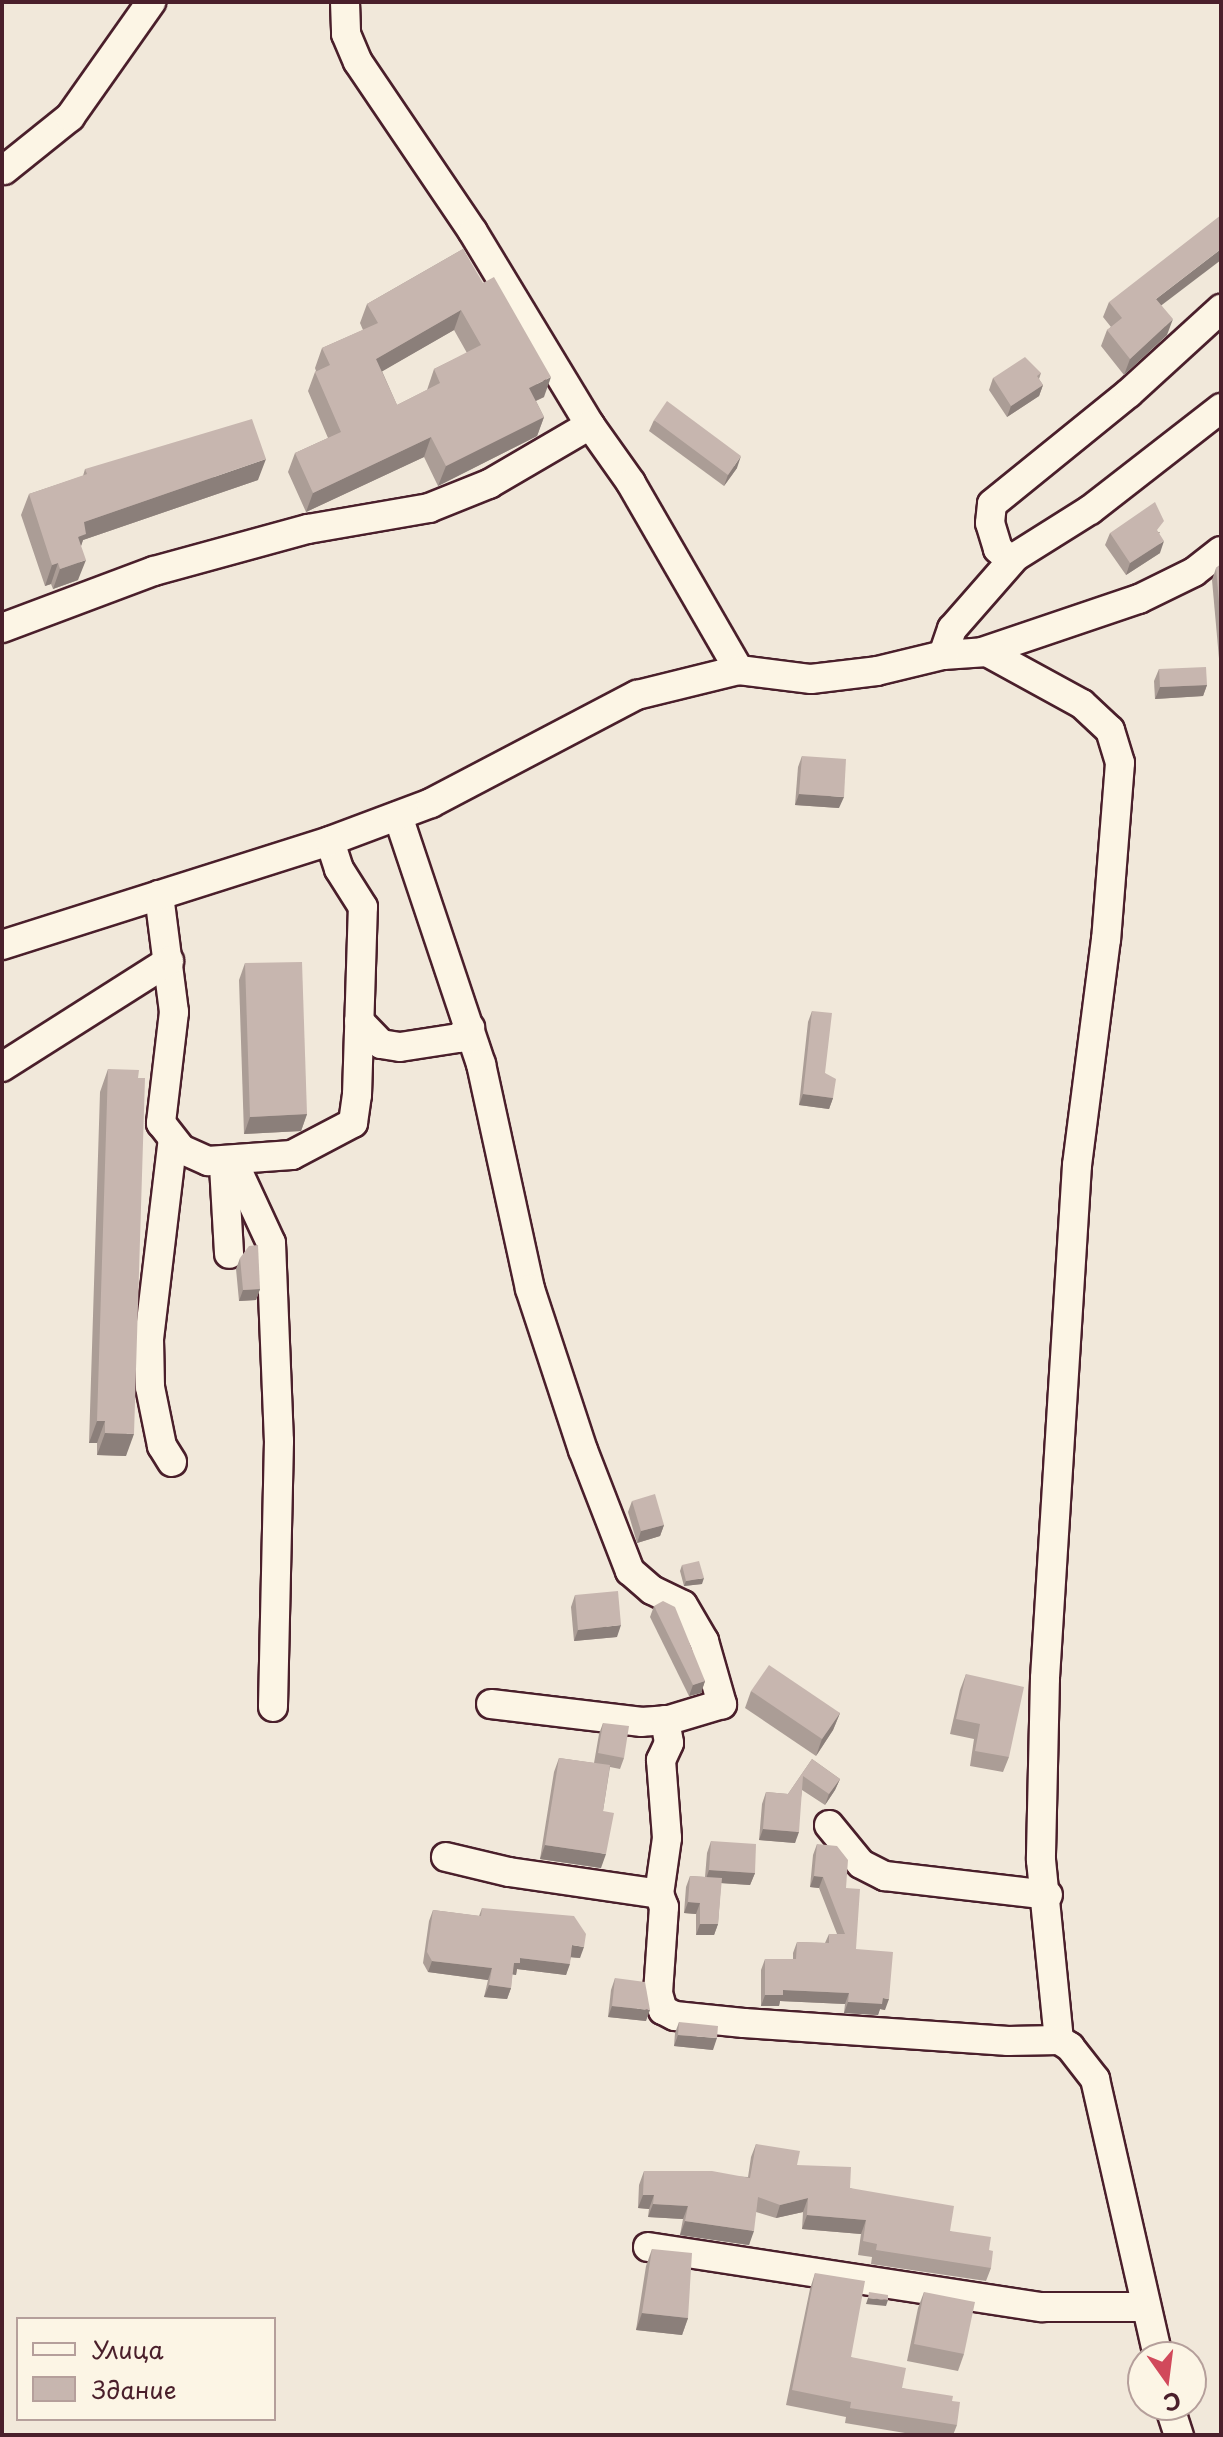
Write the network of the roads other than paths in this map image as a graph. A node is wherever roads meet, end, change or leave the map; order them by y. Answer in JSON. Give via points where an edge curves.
{"nodes":[{"id":1,"x":151,"y":2,"type":"edge"},
{"id":2,"x":345,"y":2,"type":"edge"},
{"id":3,"x":4,"y":170,"type":"edge"},
{"id":4,"x":1221,"y":309,"type":"edge"},
{"id":5,"x":1221,"y":408,"type":"edge"},
{"id":6,"x":590,"y":425,"type":"junction"},
{"id":7,"x":1221,"y":551,"type":"edge"},
{"id":8,"x":1011,"y":561,"type":"junction"},
{"id":9,"x":2,"y":628,"type":"edge"},
{"id":10,"x":982,"y":652,"type":"junction"},
{"id":11,"x":943,"y":655,"type":"junction"},
{"id":12,"x":739,"y":670,"type":"junction"},
{"id":13,"x":398,"y":816,"type":"junction"},
{"id":14,"x":330,"y":841,"type":"junction"},
{"id":15,"x":159,"y":895,"type":"junction"},
{"id":16,"x":2,"y":945,"type":"edge"},
{"id":17,"x":169,"y":961,"type":"junction"},
{"id":18,"x":359,"y":1021,"type":"junction"},
{"id":19,"x":470,"y":1028,"type":"junction"},
{"id":20,"x":2,"y":1067,"type":"edge"},
{"id":21,"x":173,"y":1139,"type":"junction"},
{"id":22,"x":228,"y":1161,"type":"junction"},
{"id":23,"x":229,"y":1254,"type":"dead end"},
{"id":24,"x":172,"y":1462,"type":"dead end"},
{"id":25,"x":491,"y":1704,"type":"dead end"},
{"id":26,"x":273,"y":1707,"type":"dead end"},
{"id":27,"x":665,"y":1720,"type":"junction"},
{"id":28,"x":829,"y":1825,"type":"dead end"},
{"id":29,"x":446,"y":1857,"type":"dead end"},
{"id":30,"x":659,"y":1894,"type":"junction"},
{"id":31,"x":1048,"y":1895,"type":"junction"},
{"id":32,"x":1059,"y":2040,"type":"junction"},
{"id":33,"x":648,"y":2247,"type":"dead end"},
{"id":34,"x":1146,"y":2307,"type":"junction"},
{"id":35,"x":1154,"y":2341,"type":"edge"}],
"edges":[{"from":1,"to":3,"type":"street","via":[[70,117]]},
{"from":2,"to":6,"type":"street","via":[[346,34],[358,62],[473,232]]},
{"from":4,"to":8,"type":"street","via":[[1129,393],[992,504],[994,536]]},
{"from":5,"to":8,"type":"street","via":[[1090,510]]},
{"from":6,"to":9,"type":"street","via":[[489,484],[429,508],[308,529],[154,571]]},
{"from":6,"to":12,"type":"street","via":[[631,483]]},
{"from":7,"to":10,"type":"street","via":[[1194,572],[1139,599]]},
{"from":8,"to":11,"type":"street","via":[[952,629]]},
{"from":10,"to":11,"type":"street"},
{"from":10,"to":31,"type":"street","via":[[1008,660],[1082,704],[1110,730],[1120,763],[1120,812],[1071,1251],[1045,1692],[1041,1860]]},
{"from":11,"to":12,"type":"street","via":[[811,679]]},
{"from":12,"to":13,"type":"street","via":[[637,695]]},
{"from":13,"to":14,"type":"street"},
{"from":13,"to":19,"type":"street"},
{"from":14,"to":15,"type":"street"},
{"from":14,"to":18,"type":"street","via":[[339,869],[363,907]]},
{"from":15,"to":16,"type":"street"},
{"from":15,"to":17,"type":"street"},
{"from":17,"to":20,"type":"street"},
{"from":17,"to":21,"type":"street","via":[[174,1012],[161,1123]]},
{"from":18,"to":19,"type":"street","via":[[381,1044],[400,1047],[458,1038]]},
{"from":18,"to":22,"type":"street","via":[[353,1123],[292,1155]]},
{"from":19,"to":27,"type":"street","via":[[530,1289],[618,1543],[630,1571],[652,1590],[683,1605],[704,1641],[722,1704]]},
{"from":21,"to":22,"type":"street","via":[[181,1149],[208,1161]]},
{"from":21,"to":24,"type":"street","via":[[149,1339],[150,1387],[162,1446]]},
{"from":22,"to":23,"type":"street"},
{"from":22,"to":26,"type":"street","via":[[271,1243],[279,1441]]},
{"from":25,"to":27,"type":"street","via":[[596,1719]]},
{"from":27,"to":30,"type":"street","via":[[669,1743],[661,1760],[667,1838]]},
{"from":28,"to":31,"type":"street","via":[[861,1864],[885,1876]]},
{"from":29,"to":30,"type":"street"},
{"from":30,"to":32,"type":"street","via":[[664,1907],[658,1993],[663,2010],[675,2016],[1008,2041]]},
{"from":31,"to":32,"type":"street"},
{"from":32,"to":34,"type":"street","via":[[1095,2079]]},
{"from":33,"to":34,"type":"street","via":[[1042,2307]]},
{"from":34,"to":35,"type":"street"}]}
